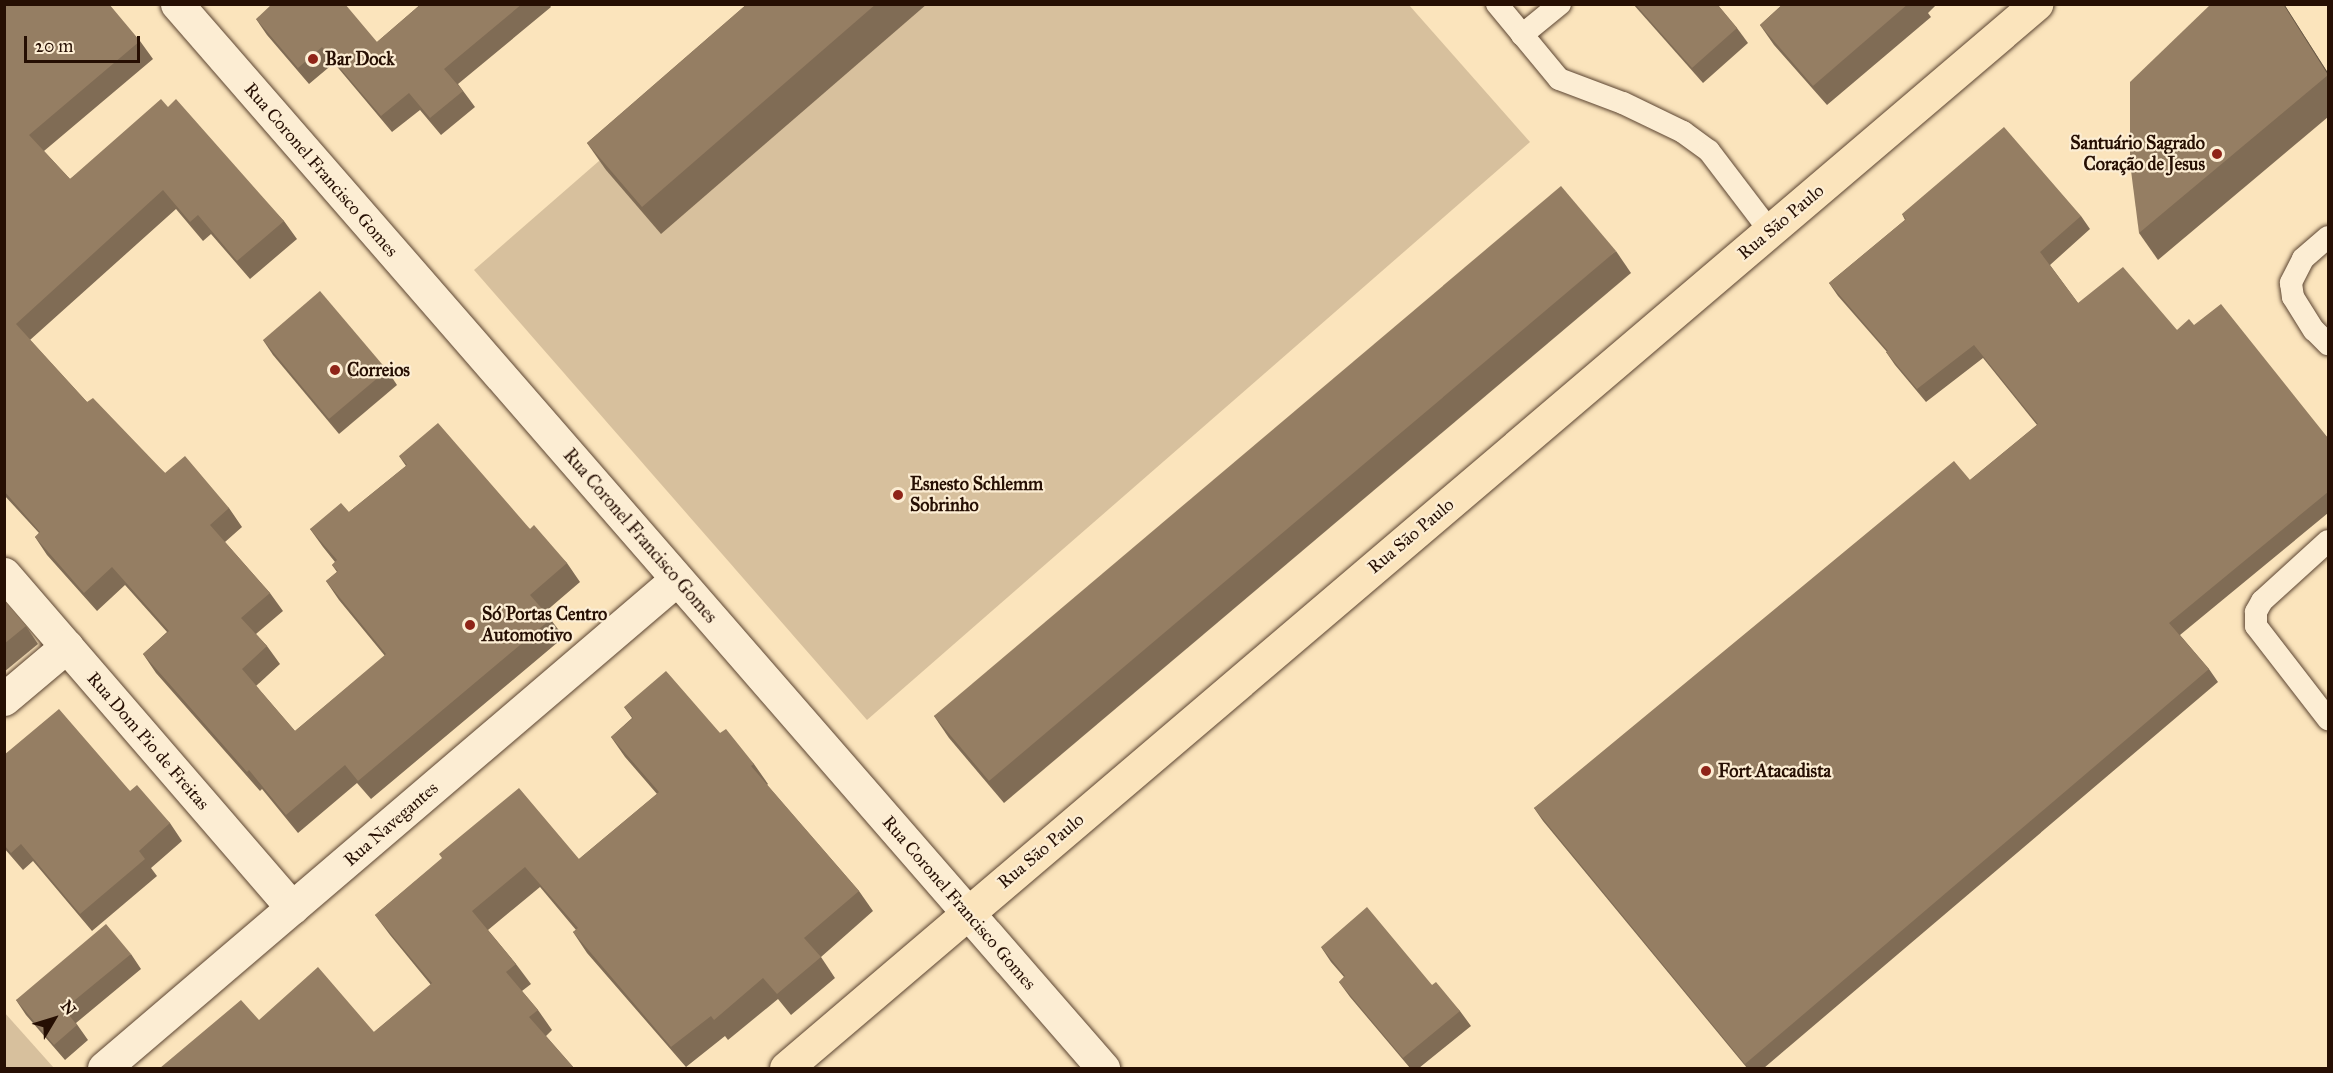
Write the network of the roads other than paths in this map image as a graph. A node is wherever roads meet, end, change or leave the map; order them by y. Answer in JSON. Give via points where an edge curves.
{"nodes":[{"id":1,"x":177,"y":4,"type":"edge"},
{"id":2,"x":1497,"y":4,"type":"edge"},
{"id":3,"x":1560,"y":4,"type":"edge"},
{"id":4,"x":2036,"y":4,"type":"edge"},
{"id":5,"x":1522,"y":35,"type":"junction"},
{"id":6,"x":1770,"y":231,"type":"junction"},
{"id":7,"x":2328,"y":237,"type":"edge"},
{"id":8,"x":2328,"y":344,"type":"edge"},
{"id":9,"x":2328,"y":541,"type":"edge"},
{"id":10,"x":4,"y":574,"type":"edge"},
{"id":11,"x":677,"y":579,"type":"junction"},
{"id":12,"x":67,"y":646,"type":"junction"},
{"id":13,"x":4,"y":699,"type":"edge"},
{"id":14,"x":2328,"y":719,"type":"edge"},
{"id":15,"x":292,"y":908,"type":"junction"},
{"id":16,"x":968,"y":914,"type":"junction"},
{"id":17,"x":104,"y":1068,"type":"edge"},
{"id":18,"x":786,"y":1068,"type":"edge"},
{"id":19,"x":1103,"y":1068,"type":"edge"}],
"edges":[{"from":1,"to":11,"type":"main road","name":"Rua Coronel Francisco Gomes"},
{"from":2,"to":5,"type":"lane"},
{"from":3,"to":5,"type":"lane"},
{"from":4,"to":6,"type":"main road","name":"Rua São Paulo"},
{"from":5,"to":6,"type":"lane","via":[[1559,79],[1623,103],[1683,132],[1709,151]]},
{"from":6,"to":16,"type":"main road","name":"Rua São Paulo"},
{"from":7,"to":8,"type":"lane","via":[[2303,259],[2291,283],[2293,297]]},
{"from":9,"to":14,"type":"lane","via":[[2262,601],[2256,612],[2256,626]]},
{"from":10,"to":12,"type":"main road","name":"Rua Dom Pio de Freitas"},
{"from":11,"to":15,"type":"main road","name":"Rua Navegantes"},
{"from":11,"to":16,"type":"main road","name":"Rua Coronel Francisco Gomes"},
{"from":12,"to":13,"type":"main road"},
{"from":12,"to":15,"type":"main road","name":"Rua Dom Pio de Freitas"},
{"from":15,"to":17,"type":"main road","name":"Rua Navegantes"},
{"from":16,"to":18,"type":"main road","name":"Rua São Paulo"},
{"from":16,"to":19,"type":"main road","name":"Rua Coronel Francisco Gomes"}]}
